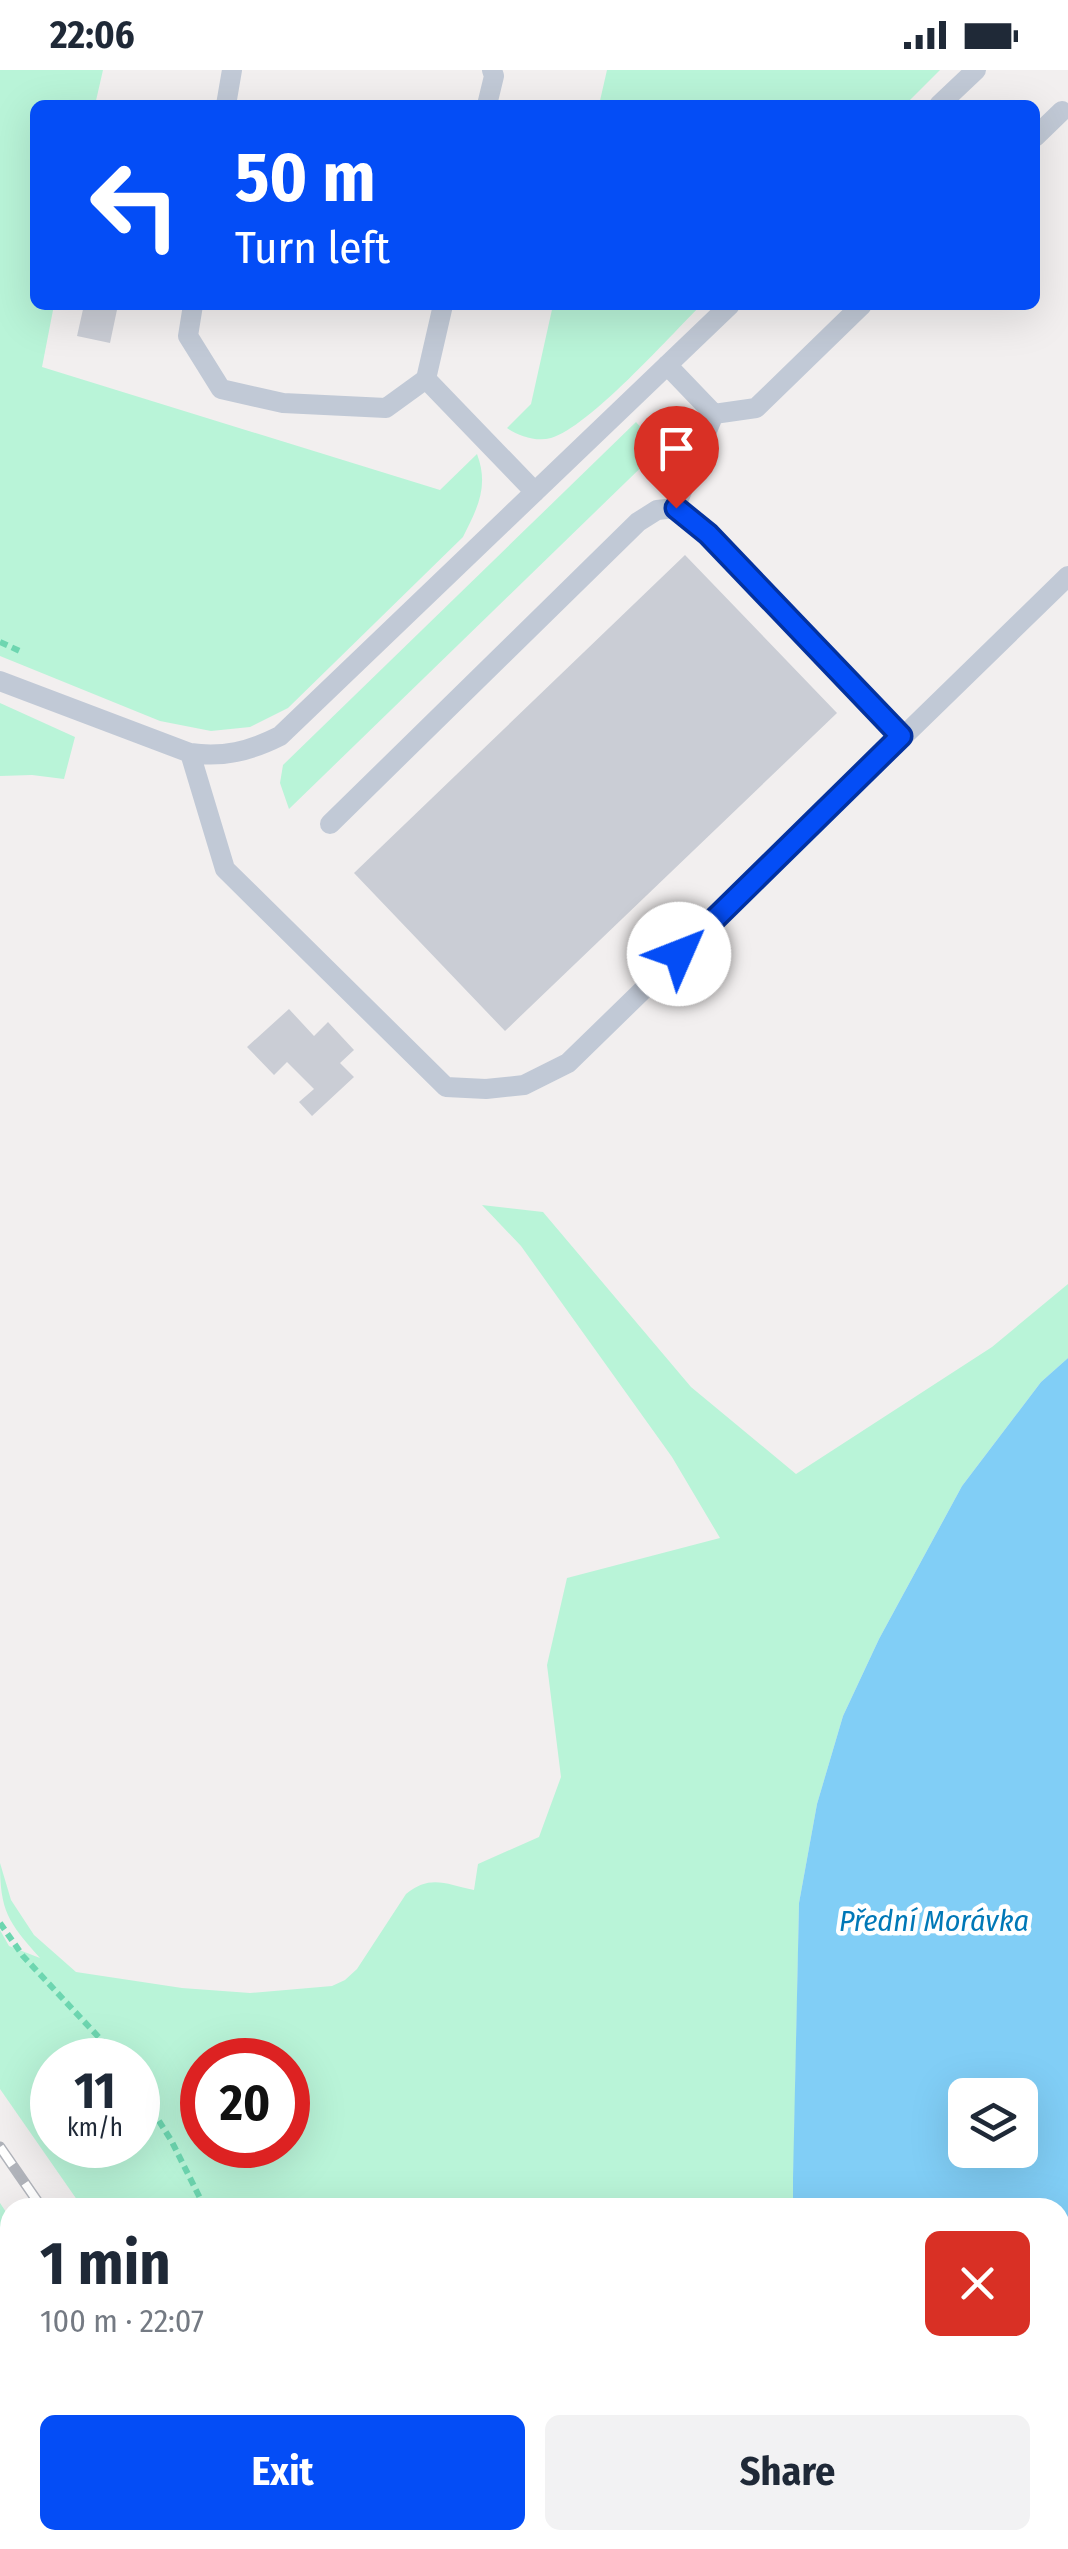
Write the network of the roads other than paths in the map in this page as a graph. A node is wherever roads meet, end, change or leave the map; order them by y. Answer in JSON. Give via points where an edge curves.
{"nodes":[{"id":1,"x":232,"y":70,"type":"edge"},
{"id":2,"x":492,"y":70,"type":"edge"},
{"id":3,"x":976,"y":70,"type":"edge"},
{"id":4,"x":227,"y":100,"type":"edge"},
{"id":5,"x":488,"y":100,"type":"edge"},
{"id":6,"x":944,"y":100,"type":"edge"},
{"id":7,"x":1062,"y":111,"type":"dead end"},
{"id":8,"x":1040,"y":132,"type":"edge"},
{"id":9,"x":192,"y":310,"type":"edge"},
{"id":10,"x":442,"y":310,"type":"edge"},
{"id":11,"x":725,"y":310,"type":"edge"},
{"id":12,"x":857,"y":310,"type":"edge"},
{"id":13,"x":667,"y":365,"type":"junction"},
{"id":14,"x":426,"y":379,"type":"junction"},
{"id":15,"x":714,"y":414,"type":"junction"},
{"id":16,"x":535,"y":492,"type":"junction"},
{"id":17,"x":676,"y":508,"type":"junction"},
{"id":18,"x":1068,"y":576,"type":"edge"},
{"id":19,"x":0,"y":682,"type":"edge"},
{"id":20,"x":901,"y":736,"type":"junction"},
{"id":21,"x":190,"y":753,"type":"junction"},
{"id":22,"x":330,"y":824,"type":"dead end"}],
"edges":[{"from":1,"to":4,"type":"lane"},
{"from":2,"to":5,"type":"lane"},
{"from":3,"to":6,"type":"lane"},
{"from":7,"to":8,"type":"lane"},
{"from":9,"to":14,"type":"lane","via":[[188,336],[221,389],[283,403],[386,408]]},
{"from":10,"to":14,"type":"lane"},
{"from":11,"to":13,"type":"lane"},
{"from":12,"to":15,"type":"lane","via":[[756,408]]},
{"from":13,"to":15,"type":"lane"},
{"from":13,"to":16,"type":"lane"},
{"from":14,"to":16,"type":"lane"},
{"from":15,"to":17,"type":"lane"},
{"from":16,"to":21,"type":"lane","via":[[280,736],[230,755]]},
{"from":17,"to":20,"type":"lane"},
{"from":17,"to":22,"type":"lane","via":[[638,522]]},
{"from":18,"to":20,"type":"lane"},
{"from":19,"to":21,"type":"lane"},
{"from":20,"to":21,"type":"lane","via":[[568,1064],[524,1085],[486,1089],[446,1086],[226,870]]}]}
